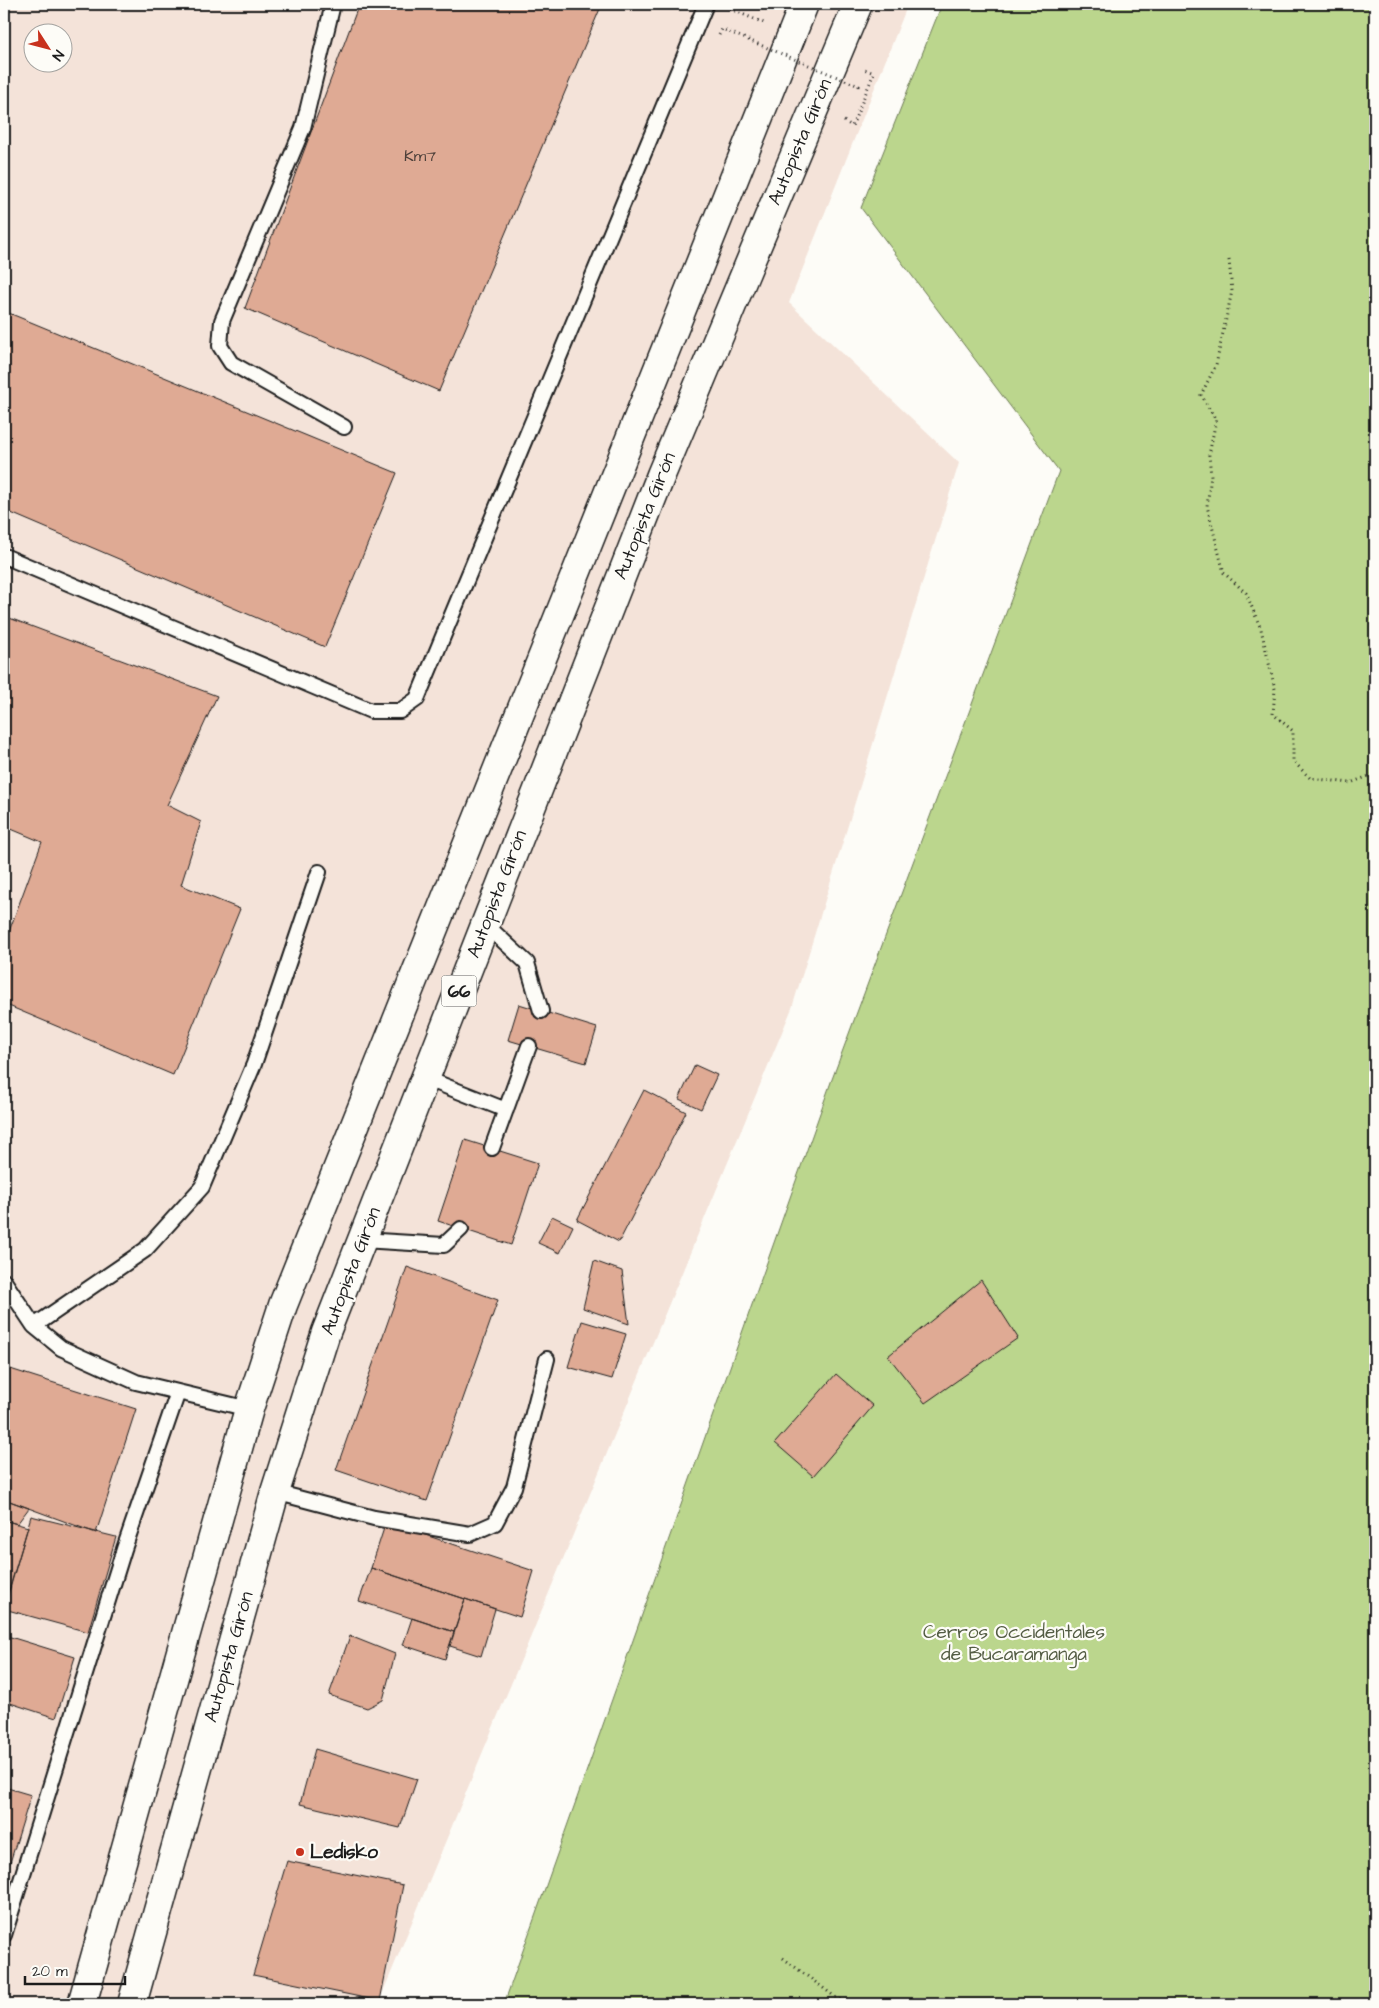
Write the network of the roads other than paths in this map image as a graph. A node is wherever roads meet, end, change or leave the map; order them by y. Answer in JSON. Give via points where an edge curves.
{"nodes":[{"id":1,"x":333,"y":4,"type":"edge"},
{"id":2,"x":706,"y":4,"type":"edge"},
{"id":3,"x":804,"y":4,"type":"edge"},
{"id":4,"x":858,"y":4,"type":"edge"},
{"id":5,"x":344,"y":428,"type":"dead end"},
{"id":6,"x":4,"y":556,"type":"edge"},
{"id":7,"x":320,"y":872,"type":"dead end"},
{"id":8,"x":485,"y":924,"type":"junction"},
{"id":9,"x":541,"y":1011,"type":"dead end"},
{"id":10,"x":529,"y":1046,"type":"dead end"},
{"id":11,"x":425,"y":1078,"type":"junction"},
{"id":12,"x":506,"y":1110,"type":"junction"},
{"id":13,"x":492,"y":1148,"type":"dead end"},
{"id":14,"x":461,"y":1229,"type":"dead end"},
{"id":15,"x":362,"y":1240,"type":"junction"},
{"id":16,"x":4,"y":1281,"type":"edge"},
{"id":17,"x":34,"y":1326,"type":"junction"},
{"id":18,"x":547,"y":1359,"type":"dead end"},
{"id":19,"x":178,"y":1392,"type":"junction"},
{"id":20,"x":249,"y":1409,"type":"junction"},
{"id":21,"x":275,"y":1492,"type":"junction"},
{"id":22,"x":4,"y":1935,"type":"edge"},
{"id":23,"x":82,"y":2004,"type":"edge"},
{"id":24,"x":132,"y":2004,"type":"edge"}],
"edges":[{"from":1,"to":5,"type":"lane","via":[[303,128],[222,321],[220,346],[232,363]]},
{"from":2,"to":6,"type":"lane","via":[[417,699],[400,711],[371,712]]},
{"from":3,"to":20,"type":"highway","number":"66","via":[[286,1296]]},
{"from":4,"to":8,"type":"highway","name":"Autopista Girón","number":"66","via":[[661,475]]},
{"from":7,"to":17,"type":"lane","via":[[254,1064],[202,1187],[146,1250],[100,1278]]},
{"from":8,"to":9,"type":"lane","via":[[527,963]]},
{"from":8,"to":11,"type":"highway","name":"Autopista Girón","number":"66"},
{"from":10,"to":12,"type":"lane"},
{"from":11,"to":12,"type":"lane"},
{"from":11,"to":15,"type":"highway","name":"Autopista Girón","number":"66"},
{"from":12,"to":13,"type":"lane"},
{"from":14,"to":15,"type":"lane","via":[[444,1245]]},
{"from":15,"to":21,"type":"highway","name":"Autopista Girón","number":"66","via":[[326,1332]]},
{"from":16,"to":17,"type":"lane"},
{"from":17,"to":19,"type":"lane","via":[[61,1348],[136,1382]]},
{"from":18,"to":21,"type":"lane","via":[[514,1487],[495,1523],[470,1534],[374,1518]]},
{"from":19,"to":20,"type":"lane"},
{"from":19,"to":22,"type":"lane","via":[[124,1548]]},
{"from":20,"to":23,"type":"highway","number":"66"},
{"from":21,"to":24,"type":"highway","name":"Autopista Girón","number":"66"}]}
